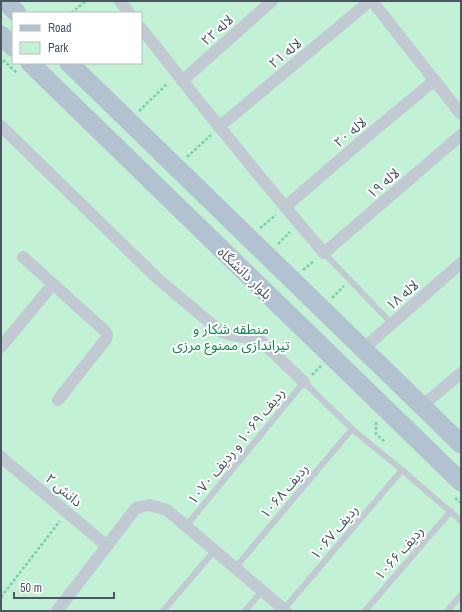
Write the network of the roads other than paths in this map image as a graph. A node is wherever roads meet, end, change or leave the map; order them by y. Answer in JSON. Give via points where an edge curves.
{"nodes":[{"id":1,"x":5,"y":1,"type":"edge"},
{"id":2,"x":120,"y":1,"type":"edge"},
{"id":3,"x":272,"y":1,"type":"edge"},
{"id":4,"x":371,"y":1,"type":"edge"},
{"id":5,"x":16,"y":12,"type":"edge"},
{"id":6,"x":128,"y":12,"type":"edge"},
{"id":7,"x":142,"y":29,"type":"edge"},
{"id":8,"x":1,"y":35,"type":"edge"},
{"id":9,"x":12,"y":46,"type":"edge"},
{"id":10,"x":31,"y":64,"type":"edge"},
{"id":11,"x":70,"y":64,"type":"edge"},
{"id":12,"x":179,"y":77,"type":"junction"},
{"id":13,"x":435,"y":80,"type":"junction"},
{"id":14,"x":461,"y":114,"type":"edge"},
{"id":15,"x":1,"y":126,"type":"edge"},
{"id":16,"x":220,"y":127,"type":"junction"},
{"id":17,"x":461,"y":135,"type":"edge"},
{"id":18,"x":285,"y":207,"type":"junction"},
{"id":19,"x":324,"y":253,"type":"junction"},
{"id":20,"x":23,"y":257,"type":"dead end"},
{"id":21,"x":461,"y":263,"type":"edge"},
{"id":22,"x":53,"y":284,"type":"junction"},
{"id":23,"x":392,"y":324,"type":"junction"},
{"id":24,"x":1,"y":347,"type":"edge"},
{"id":25,"x":363,"y":349,"type":"junction"},
{"id":26,"x":461,"y":373,"type":"edge"},
{"id":27,"x":304,"y":382,"type":"junction"},
{"id":28,"x":58,"y":400,"type":"dead end"},
{"id":29,"x":422,"y":406,"type":"junction"},
{"id":30,"x":352,"y":429,"type":"junction"},
{"id":31,"x":461,"y":444,"type":"edge"},
{"id":32,"x":1,"y":457,"type":"edge"},
{"id":33,"x":402,"y":470,"type":"junction"},
{"id":34,"x":461,"y":482,"type":"edge"},
{"id":35,"x":451,"y":511,"type":"junction"},
{"id":36,"x":461,"y":520,"type":"edge"},
{"id":37,"x":186,"y":526,"type":"junction"},
{"id":38,"x":107,"y":546,"type":"junction"},
{"id":39,"x":215,"y":550,"type":"junction"},
{"id":40,"x":235,"y":568,"type":"junction"},
{"id":41,"x":262,"y":591,"type":"junction"},
{"id":42,"x":461,"y":594,"type":"edge"},
{"id":43,"x":285,"y":610,"type":"edge"},
{"id":44,"x":57,"y":611,"type":"edge"},
{"id":45,"x":163,"y":611,"type":"edge"},
{"id":46,"x":245,"y":611,"type":"edge"},
{"id":47,"x":365,"y":611,"type":"edge"},
{"id":48,"x":447,"y":611,"type":"edge"}],
"edges":[{"from":1,"to":5,"type":"main road"},
{"from":2,"to":6,"type":"street"},
{"from":3,"to":12,"type":"street","name":"لاله ۲۲"},
{"from":4,"to":13,"type":"street"},
{"from":4,"to":16,"type":"street","name":"لاله ۲۱"},
{"from":7,"to":12,"type":"street"},
{"from":8,"to":9,"type":"main road"},
{"from":10,"to":34,"type":"main road","name":"بلوار دانشگاه"},
{"from":11,"to":25,"type":"main road","name":"بلوار دانشگاه"},
{"from":12,"to":16,"type":"street"},
{"from":13,"to":14,"type":"street"},
{"from":13,"to":18,"type":"street","name":"لاله ۲۰"},
{"from":15,"to":27,"type":"street","via":[[158,279],[220,331],[261,341]]},
{"from":16,"to":18,"type":"street"},
{"from":17,"to":19,"type":"street","name":"لاله ۱۹"},
{"from":18,"to":19,"type":"street"},
{"from":19,"to":23,"type":"lane"},
{"from":20,"to":22,"type":"street"},
{"from":21,"to":23,"type":"street","name":"لاله ۱۸"},
{"from":22,"to":24,"type":"street"},
{"from":22,"to":28,"type":"street","via":[[107,335]]},
{"from":23,"to":25,"type":"street","name":"لاله ۱۸"},
{"from":25,"to":29,"type":"main road","name":"بلوار دانشگاه"},
{"from":26,"to":29,"type":"street"},
{"from":27,"to":30,"type":"lane"},
{"from":27,"to":37,"type":"lane","name":"ردیف ۱۰۶۹ و ردیف ۱۰۷۰"},
{"from":29,"to":31,"type":"main road","name":"بلوار دانشگاه"},
{"from":30,"to":33,"type":"lane"},
{"from":30,"to":40,"type":"lane","name":"ردیف ۱۰۶۸"},
{"from":32,"to":38,"type":"street","name":"دانش ۲"},
{"from":33,"to":35,"type":"lane"},
{"from":33,"to":43,"type":"lane","name":"ردیف ۱۰۶۷"},
{"from":35,"to":36,"type":"lane"},
{"from":35,"to":47,"type":"lane","name":"ردیف ۱۰۶۶"},
{"from":37,"to":38,"type":"street","via":[[167,510],[150,505],[136,508]]},
{"from":37,"to":39,"type":"street"},
{"from":38,"to":44,"type":"street"},
{"from":39,"to":40,"type":"street"},
{"from":39,"to":45,"type":"lane"},
{"from":40,"to":41,"type":"street"},
{"from":41,"to":43,"type":"street"},
{"from":41,"to":46,"type":"lane"},
{"from":42,"to":48,"type":"lane"}]}
